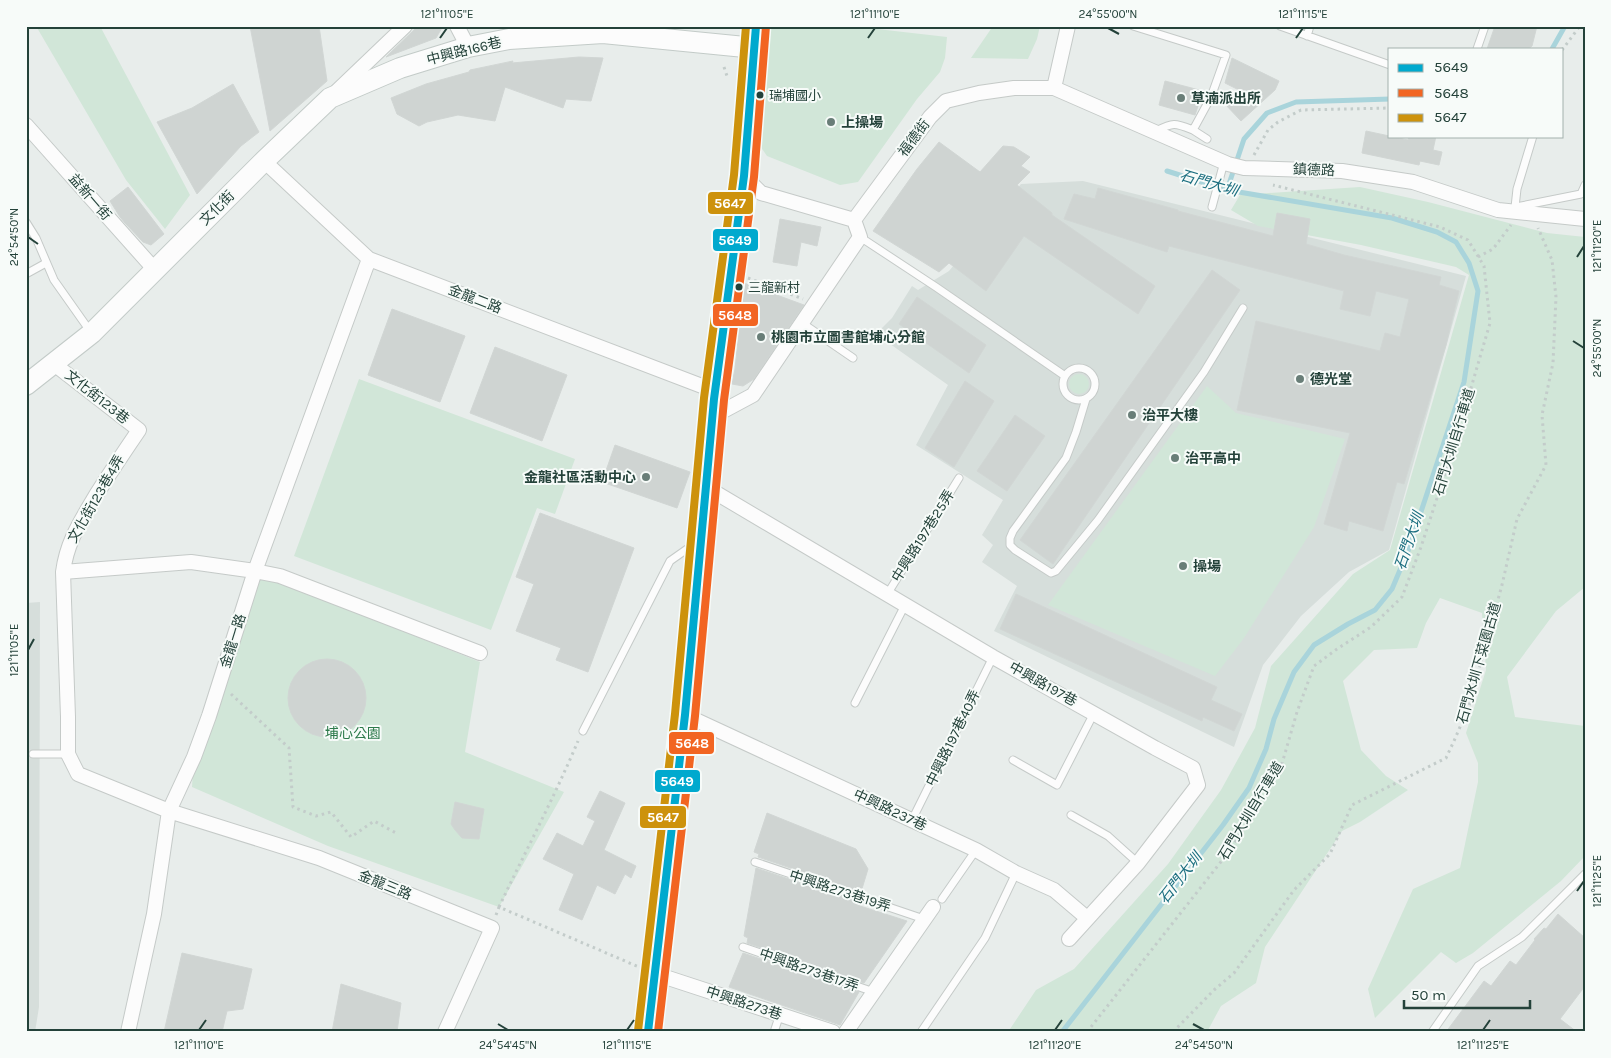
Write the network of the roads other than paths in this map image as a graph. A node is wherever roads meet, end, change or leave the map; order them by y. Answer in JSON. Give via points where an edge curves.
{"nodes":[{"id":1,"x":405,"y":26,"type":"edge"},
{"id":2,"x":457,"y":26,"type":"edge"},
{"id":3,"x":756,"y":26,"type":"edge"},
{"id":4,"x":1068,"y":26,"type":"edge"},
{"id":5,"x":1133,"y":26,"type":"edge"},
{"id":6,"x":1280,"y":26,"type":"edge"},
{"id":7,"x":1310,"y":26,"type":"edge"},
{"id":8,"x":1485,"y":26,"type":"edge"},
{"id":9,"x":634,"y":31,"type":"edge"},
{"id":10,"x":1307,"y":36,"type":"junction"},
{"id":11,"x":468,"y":47,"type":"junction"},
{"id":12,"x":756,"y":48,"type":"junction"},
{"id":13,"x":1477,"y":48,"type":"edge"},
{"id":14,"x":1388,"y":64,"type":"edge"},
{"id":15,"x":1054,"y":88,"type":"junction"},
{"id":16,"x":330,"y":98,"type":"junction"},
{"id":17,"x":26,"y":125,"type":"edge"},
{"id":18,"x":1193,"y":130,"type":"junction"},
{"id":19,"x":1155,"y":132,"type":"junction"},
{"id":20,"x":1532,"y":138,"type":"edge"},
{"id":21,"x":1208,"y":139,"type":"dead end"},
{"id":22,"x":264,"y":161,"type":"junction"},
{"id":23,"x":1226,"y":163,"type":"junction"},
{"id":24,"x":744,"y":176,"type":"junction"},
{"id":25,"x":1585,"y":184,"type":"edge"},
{"id":26,"x":1583,"y":194,"type":"edge"},
{"id":27,"x":1212,"y":207,"type":"dead end"},
{"id":28,"x":1522,"y":211,"type":"junction"},
{"id":29,"x":1585,"y":219,"type":"edge"},
{"id":30,"x":854,"y":220,"type":"junction"},
{"id":31,"x":26,"y":222,"type":"edge"},
{"id":32,"x":860,"y":237,"type":"junction"},
{"id":33,"x":369,"y":259,"type":"junction"},
{"id":34,"x":46,"y":263,"type":"junction"},
{"id":35,"x":155,"y":270,"type":"junction"},
{"id":36,"x":26,"y":274,"type":"edge"},
{"id":37,"x":1243,"y":308,"type":"dead end"},
{"id":38,"x":802,"y":323,"type":"junction"},
{"id":39,"x":92,"y":333,"type":"junction"},
{"id":40,"x":852,"y":358,"type":"dead end"},
{"id":41,"x":54,"y":364,"type":"junction"},
{"id":42,"x":1065,"y":376,"type":"junction"},
{"id":43,"x":26,"y":385,"type":"edge"},
{"id":44,"x":715,"y":392,"type":"junction"},
{"id":45,"x":1086,"y":399,"type":"junction"},
{"id":46,"x":712,"y":417,"type":"junction"},
{"id":47,"x":139,"y":430,"type":"joint"},
{"id":48,"x":959,"y":478,"type":"dead end"},
{"id":49,"x":706,"y":487,"type":"junction"},
{"id":50,"x":701,"y":539,"type":"junction"},
{"id":51,"x":254,"y":571,"type":"junction"},
{"id":52,"x":63,"y":572,"type":"junction"},
{"id":53,"x":888,"y":593,"type":"junction"},
{"id":54,"x":905,"y":605,"type":"junction"},
{"id":55,"x":480,"y":652,"type":"dead end"},
{"id":56,"x":993,"y":657,"type":"junction"},
{"id":57,"x":855,"y":703,"type":"dead end"},
{"id":58,"x":1094,"y":713,"type":"junction"},
{"id":59,"x":685,"y":715,"type":"junction"},
{"id":60,"x":583,"y":732,"type":"road end"},
{"id":61,"x":34,"y":754,"type":"dead end"},
{"id":62,"x":68,"y":754,"type":"junction"},
{"id":63,"x":1013,"y":760,"type":"dead end"},
{"id":64,"x":169,"y":811,"type":"junction"},
{"id":65,"x":1071,"y":814,"type":"dead end"},
{"id":66,"x":912,"y":820,"type":"junction"},
{"id":67,"x":976,"y":850,"type":"junction"},
{"id":68,"x":755,"y":862,"type":"dead end"},
{"id":69,"x":1138,"y":863,"type":"junction"},
{"id":70,"x":1016,"y":873,"type":"junction"},
{"id":71,"x":1585,"y":874,"type":"edge"},
{"id":72,"x":933,"y":908,"type":"junction"},
{"id":73,"x":1087,"y":918,"type":"junction"},
{"id":74,"x":1069,"y":939,"type":"dead end"},
{"id":75,"x":744,"y":947,"type":"dead end"},
{"id":76,"x":656,"y":974,"type":"junction"},
{"id":77,"x":874,"y":992,"type":"junction"},
{"id":78,"x":780,"y":1014,"type":"junction"},
{"id":79,"x":128,"y":1032,"type":"edge"},
{"id":80,"x":444,"y":1032,"type":"edge"},
{"id":81,"x":648,"y":1032,"type":"edge"},
{"id":82,"x":774,"y":1032,"type":"edge"},
{"id":83,"x":832,"y":1032,"type":"edge"},
{"id":84,"x":846,"y":1032,"type":"edge"},
{"id":85,"x":921,"y":1032,"type":"edge"},
{"id":86,"x":1432,"y":1032,"type":"edge"}],
"edges":[{"from":1,"to":16,"type":"street","name":"文化街"},
{"from":2,"to":11,"type":"street"},
{"from":3,"to":12,"type":"street"},
{"from":4,"to":15,"type":"street"},
{"from":5,"to":18,"type":"lane","via":[[1226,55],[1211,97]]},
{"from":6,"to":10,"type":"lane"},
{"from":7,"to":10,"type":"lane"},
{"from":8,"to":13,"type":"lane"},
{"from":9,"to":11,"type":"street","name":"中興路166巷","via":[[509,40]]},
{"from":9,"to":12,"type":"street","name":"中興路166巷"},
{"from":10,"to":14,"type":"lane"},
{"from":11,"to":16,"type":"street","name":"中興路166巷","via":[[400,68]]},
{"from":12,"to":24,"type":"street"},
{"from":15,"to":19,"type":"street","name":"鎮德路"},
{"from":15,"to":30,"type":"street","name":"福德街","via":[[979,92],[946,101],[930,117]]},
{"from":16,"to":22,"type":"street","name":"文化街"},
{"from":17,"to":35,"type":"street","name":"益新一街"},
{"from":18,"to":19,"type":"lane","via":[[1177,124]]},
{"from":18,"to":21,"type":"lane"},
{"from":19,"to":23,"type":"street","name":"鎮德路"},
{"from":20,"to":28,"type":"lane","via":[[1517,190]]},
{"from":22,"to":33,"type":"street","name":"金龍二路"},
{"from":22,"to":35,"type":"street","name":"文化街"},
{"from":23,"to":27,"type":"lane"},
{"from":23,"to":28,"type":"street","name":"鎮德路","via":[[1246,168],[1342,171],[1413,182],[1498,210]]},
{"from":24,"to":30,"type":"street","via":[[761,193]]},
{"from":24,"to":44,"type":"street"},
{"from":25,"to":26,"type":"lane"},
{"from":26,"to":28,"type":"lane"},
{"from":28,"to":29,"type":"street","name":"鎮德路"},
{"from":30,"to":32,"type":"street"},
{"from":31,"to":34,"type":"lane"},
{"from":32,"to":38,"type":"street"},
{"from":32,"to":42,"type":"lane"},
{"from":33,"to":44,"type":"street","name":"金龍二路"},
{"from":33,"to":51,"type":"street","name":"金龍一路"},
{"from":34,"to":36,"type":"lane"},
{"from":34,"to":39,"type":"lane","via":[[54,280]]},
{"from":35,"to":39,"type":"street","name":"文化街"},
{"from":37,"to":45,"type":"lane","via":[[1204,372],[1098,520],[1056,571],[1051,572],[1015,550],[1010,545],[1010,538],[1066,458]]},
{"from":38,"to":40,"type":"lane"},
{"from":38,"to":46,"type":"street","via":[[753,396]]},
{"from":39,"to":41,"type":"street","name":"文化街"},
{"from":41,"to":43,"type":"street","name":"文化街"},
{"from":41,"to":47,"type":"street","name":"文化街123巷"},
{"from":42,"to":45,"type":"lane","via":[[1062,386],[1067,396],[1076,401]]},
{"from":42,"to":45,"type":"lane","via":[[1073,369],[1089,372],[1095,386],[1094,392]]},
{"from":44,"to":46,"type":"street"},
{"from":46,"to":49,"type":"street"},
{"from":47,"to":52,"type":"street","name":"文化街123巷4弄","via":[[74,532]]},
{"from":48,"to":53,"type":"lane","name":"中興路197巷25弄"},
{"from":49,"to":50,"type":"street"},
{"from":49,"to":53,"type":"street","name":"中興路197巷"},
{"from":50,"to":59,"type":"street"},
{"from":50,"to":60,"type":"lane","via":[[670,561]]},
{"from":51,"to":52,"type":"street","via":[[191,562]]},
{"from":51,"to":55,"type":"street","via":[[280,576]]},
{"from":51,"to":64,"type":"street","name":"金龍一路","via":[[194,757]]},
{"from":52,"to":62,"type":"street","name":"文化街123巷4弄"},
{"from":53,"to":54,"type":"street","name":"中興路197巷"},
{"from":54,"to":56,"type":"street","name":"中興路197巷"},
{"from":54,"to":57,"type":"lane"},
{"from":56,"to":58,"type":"street","name":"中興路197巷"},
{"from":56,"to":66,"type":"lane","name":"中興路197巷40弄"},
{"from":58,"to":63,"type":"lane","via":[[1057,785]]},
{"from":58,"to":69,"type":"street","name":"中興路197巷","via":[[1193,768],[1198,785]]},
{"from":59,"to":66,"type":"street","name":"中興路237巷"},
{"from":59,"to":76,"type":"street"},
{"from":61,"to":62,"type":"lane"},
{"from":62,"to":64,"type":"street","name":"金龍三路","via":[[78,774]]},
{"from":64,"to":79,"type":"street","name":"金龍一路","via":[[154,914]]},
{"from":64,"to":80,"type":"street","name":"金龍三路","via":[[319,858],[492,928]]},
{"from":65,"to":69,"type":"lane","via":[[1108,836]]},
{"from":66,"to":67,"type":"street","name":"中興路237巷"},
{"from":67,"to":70,"type":"street","name":"中興路237巷"},
{"from":67,"to":72,"type":"lane"},
{"from":68,"to":72,"type":"lane","name":"中興路273巷19弄"},
{"from":69,"to":73,"type":"street","name":"中興路197巷"},
{"from":70,"to":73,"type":"street","name":"中興路237巷","via":[[1054,890]]},
{"from":70,"to":85,"type":"lane","via":[[985,938]]},
{"from":71,"to":86,"type":"lane","via":[[1522,936],[1478,966]]},
{"from":72,"to":77,"type":"street"},
{"from":73,"to":74,"type":"street","name":"中興路197巷"},
{"from":75,"to":77,"type":"lane","name":"中興路273巷17弄"},
{"from":76,"to":78,"type":"street","name":"中興路273巷"},
{"from":76,"to":81,"type":"street"},
{"from":77,"to":84,"type":"street"},
{"from":78,"to":82,"type":"lane"},
{"from":78,"to":83,"type":"street","name":"中興路273巷"}]}
